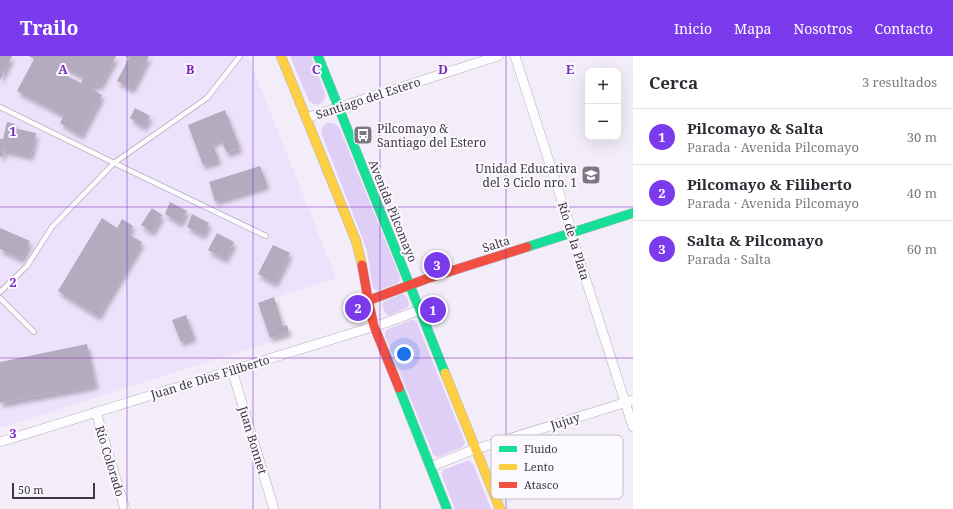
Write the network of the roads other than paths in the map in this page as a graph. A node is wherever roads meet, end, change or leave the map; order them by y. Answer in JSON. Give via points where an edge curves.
{"nodes":[{"id":1,"x":240,"y":56,"type":"edge"},
{"id":2,"x":281,"y":56,"type":"edge"},
{"id":3,"x":318,"y":56,"type":"edge"},
{"id":4,"x":498,"y":56,"type":"edge"},
{"id":5,"x":515,"y":56,"type":"edge"},
{"id":6,"x":339,"y":107,"type":"junction"},
{"id":7,"x":1,"y":108,"type":"edge"},
{"id":8,"x":0,"y":114,"type":"edge"},
{"id":9,"x":306,"y":118,"type":"junction"},
{"id":10,"x":114,"y":163,"type":"junction"},
{"id":11,"x":633,"y":213,"type":"edge"},
{"id":12,"x":572,"y":232,"type":"junction"},
{"id":13,"x":266,"y":236,"type":"dead end"},
{"id":14,"x":410,"y":285,"type":"junction"},
{"id":15,"x":0,"y":292,"type":"edge"},
{"id":16,"x":0,"y":298,"type":"edge"},
{"id":17,"x":368,"y":301,"type":"junction"},
{"id":18,"x":420,"y":310,"type":"junction"},
{"id":19,"x":374,"y":326,"type":"junction"},
{"id":20,"x":34,"y":332,"type":"dead end"},
{"id":21,"x":232,"y":370,"type":"junction"},
{"id":22,"x":629,"y":401,"type":"edge"},
{"id":23,"x":96,"y":412,"type":"junction"},
{"id":24,"x":633,"y":427,"type":"edge"},
{"id":25,"x":521,"y":435,"type":"edge"},
{"id":26,"x":0,"y":442,"type":"edge"},
{"id":27,"x":491,"y":444,"type":"edge"},
{"id":28,"x":476,"y":449,"type":"junction"},
{"id":29,"x":430,"y":468,"type":"junction"},
{"id":30,"x":491,"y":486,"type":"edge"},
{"id":31,"x":496,"y":499,"type":"edge"},
{"id":32,"x":125,"y":509,"type":"edge"},
{"id":33,"x":274,"y":509,"type":"edge"},
{"id":34,"x":447,"y":509,"type":"edge"},
{"id":35,"x":500,"y":509,"type":"edge"}],
"edges":[{"from":1,"to":10,"type":"lane","via":[[207,98]]},
{"from":2,"to":9,"type":"main road"},
{"from":3,"to":6,"type":"main road","name":"Avenida Pilcomayo"},
{"from":4,"to":6,"type":"street","name":"Santiago del Estero"},
{"from":5,"to":12,"type":"street","name":"Río de la Plata"},
{"from":6,"to":9,"type":"street","name":"Santiago del Estero"},
{"from":6,"to":14,"type":"main road","name":"Avenida Pilcomayo"},
{"from":7,"to":8,"type":"lane"},
{"from":7,"to":10,"type":"lane"},
{"from":9,"to":17,"type":"main road","via":[[356,242]]},
{"from":10,"to":13,"type":"lane"},
{"from":10,"to":15,"type":"lane","via":[[52,227],[26,266]]},
{"from":11,"to":12,"type":"main road","name":"Salta"},
{"from":12,"to":14,"type":"main road","name":"Salta"},
{"from":12,"to":22,"type":"street","name":"Río de la Plata"},
{"from":14,"to":17,"type":"main road","name":"Salta"},
{"from":14,"to":18,"type":"main road","name":"Avenida Pilcomayo"},
{"from":16,"to":20,"type":"lane"},
{"from":17,"to":19,"type":"main road"},
{"from":18,"to":19,"type":"street","name":"Juan de Dios Filiberto"},
{"from":18,"to":28,"type":"main road","name":"Avenida Pilcomayo"},
{"from":19,"to":21,"type":"street","name":"Juan de Dios Filiberto"},
{"from":19,"to":29,"type":"main road"},
{"from":21,"to":23,"type":"street","name":"Juan de Dios Filiberto"},
{"from":21,"to":33,"type":"street","name":"Juan Bonnet"},
{"from":22,"to":24,"type":"street","name":"Río de la Plata"},
{"from":22,"to":25,"type":"street","name":"Jujuy"},
{"from":23,"to":26,"type":"street","name":"Juan de Dios Filiberto"},
{"from":23,"to":32,"type":"street","name":"Río Colorado"},
{"from":27,"to":28,"type":"street","name":"Jujuy"},
{"from":28,"to":29,"type":"street","name":"Jujuy"},
{"from":28,"to":30,"type":"main road","name":"Avenida Pilcomayo"},
{"from":29,"to":34,"type":"main road"},
{"from":31,"to":35,"type":"main road","name":"Avenida Pilcomayo"}]}
